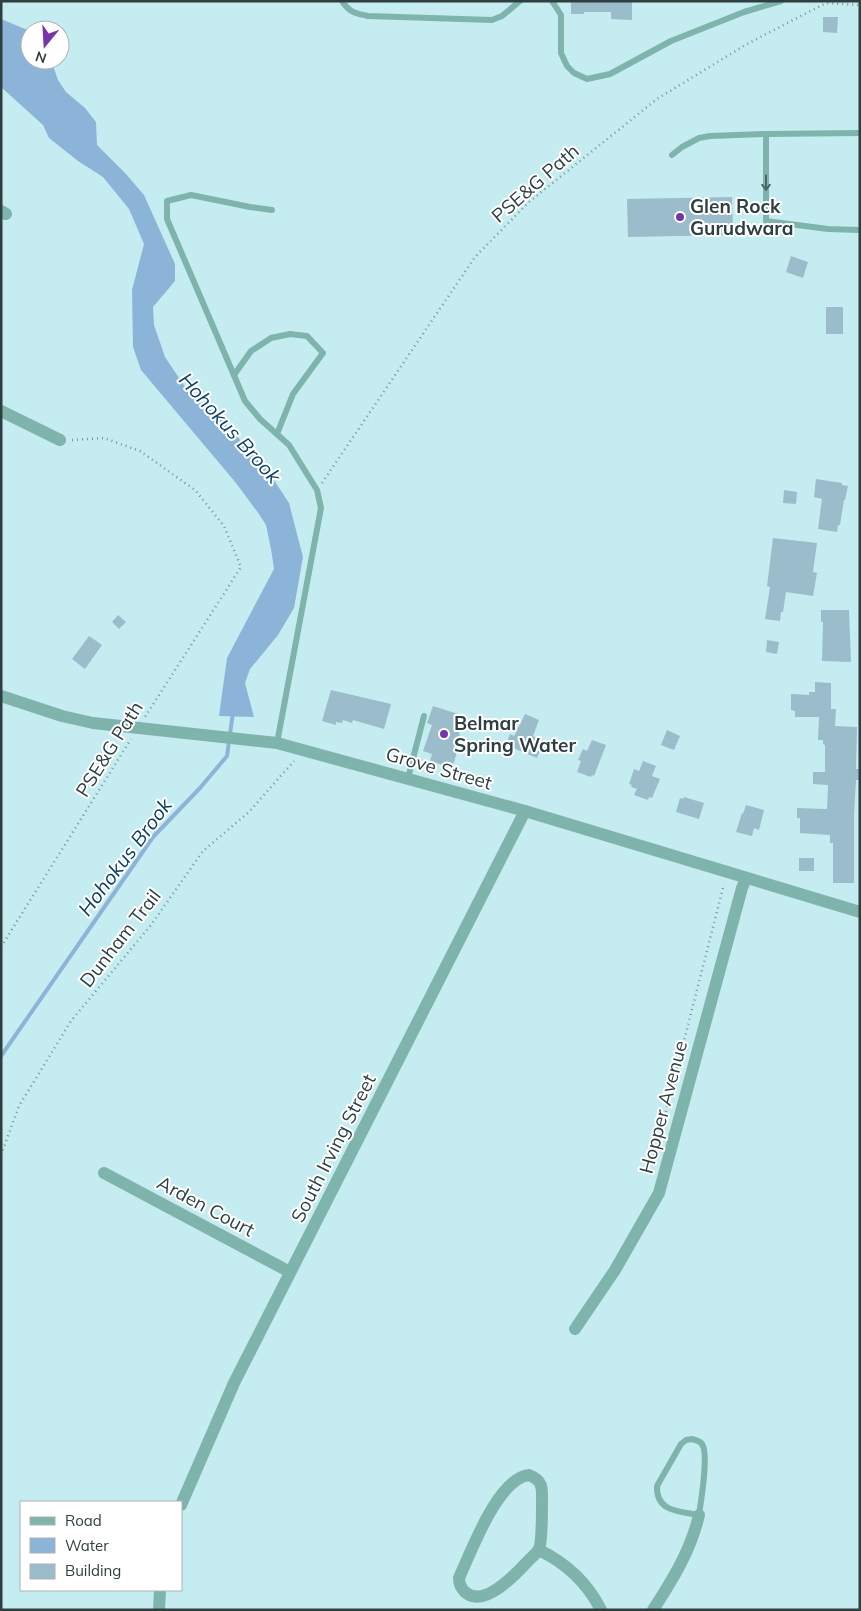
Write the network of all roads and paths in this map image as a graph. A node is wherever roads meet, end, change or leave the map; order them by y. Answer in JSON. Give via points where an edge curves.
{"nodes":[{"id":1,"x":342,"y":1,"type":"edge"},
{"id":2,"x":520,"y":1,"type":"edge"},
{"id":3,"x":552,"y":1,"type":"edge"},
{"id":4,"x":781,"y":1,"type":"edge"},
{"id":5,"x":860,"y":5,"type":"edge"},
{"id":6,"x":860,"y":133,"type":"edge"},
{"id":7,"x":766,"y":134,"type":"junction"},
{"id":8,"x":672,"y":154,"type":"dead end"},
{"id":9,"x":272,"y":210,"type":"dead end"},
{"id":10,"x":860,"y":230,"type":"edge"},
{"id":11,"x":234,"y":375,"type":"junction"},
{"id":12,"x":1,"y":411,"type":"edge"},
{"id":13,"x":277,"y":434,"type":"junction"},
{"id":14,"x":60,"y":440,"type":"joint"},
{"id":15,"x":317,"y":490,"type":"junction"},
{"id":16,"x":1,"y":696,"type":"edge"},
{"id":17,"x":424,"y":716,"type":"dead end"},
{"id":18,"x":138,"y":729,"type":"junction"},
{"id":19,"x":277,"y":743,"type":"junction"},
{"id":20,"x":294,"y":761,"type":"dead end"},
{"id":21,"x":408,"y":778,"type":"junction"},
{"id":22,"x":525,"y":812,"type":"junction"},
{"id":23,"x":746,"y":878,"type":"junction"},
{"id":24,"x":725,"y":882,"type":"dead end"},
{"id":25,"x":860,"y":912,"type":"edge"},
{"id":26,"x":1,"y":947,"type":"edge"},
{"id":27,"x":1,"y":1155,"type":"edge"},
{"id":28,"x":104,"y":1173,"type":"dead end"},
{"id":29,"x":649,"y":1176,"type":"dead end"},
{"id":30,"x":290,"y":1272,"type":"junction"},
{"id":31,"x":575,"y":1329,"type":"dead end"},
{"id":32,"x":182,"y":1503,"type":"edge"},
{"id":33,"x":699,"y":1514,"type":"junction"},
{"id":34,"x":539,"y":1550,"type":"junction"},
{"id":35,"x":160,"y":1591,"type":"edge"},
{"id":36,"x":159,"y":1610,"type":"edge"},
{"id":37,"x":601,"y":1610,"type":"edge"},
{"id":38,"x":653,"y":1610,"type":"edge"}],
"edges":[{"from":1,"to":2,"type":"lane","via":[[347,9],[368,16],[492,20]]},
{"from":3,"to":4,"type":"lane","via":[[561,15],[561,53],[574,73],[587,79],[610,74],[671,41]]},
{"from":5,"to":15,"type":"path","name":"PSE&G Path","via":[[826,3],[747,44],[657,99],[529,202],[475,257]]},
{"from":6,"to":7,"type":"lane"},
{"from":7,"to":8,"type":"lane","via":[[699,138]]},
{"from":7,"to":10,"type":"lane","one_way":true,"via":[[766,221]]},
{"from":9,"to":11,"type":"lane","via":[[191,195],[167,201],[167,219],[175,240]]},
{"from":11,"to":13,"type":"lane","via":[[245,401]]},
{"from":11,"to":13,"type":"lane","via":[[252,351],[271,338],[290,334],[307,336],[322,353],[293,394]]},
{"from":12,"to":14,"type":"street"},
{"from":13,"to":15,"type":"lane","via":[[289,445]]},
{"from":14,"to":18,"type":"path","name":"PSE&G Path","via":[[104,438],[140,451],[195,490],[224,526],[241,568]]},
{"from":15,"to":19,"type":"lane","via":[[321,508]]},
{"from":16,"to":18,"type":"street","name":"Grove Street","via":[[62,716]]},
{"from":17,"to":21,"type":"lane"},
{"from":18,"to":19,"type":"street","name":"Grove Street"},
{"from":18,"to":26,"type":"path","name":"PSE&G Path"},
{"from":19,"to":21,"type":"street","name":"Grove Street"},
{"from":20,"to":27,"type":"path","name":"Dunham Trail","via":[[249,812],[203,851],[151,925],[71,1021],[19,1106]]},
{"from":21,"to":22,"type":"street","name":"Grove Street"},
{"from":22,"to":23,"type":"street","name":"Grove Street"},
{"from":22,"to":30,"type":"street","name":"South Irving Street"},
{"from":23,"to":25,"type":"street","name":"Grove Street"},
{"from":23,"to":31,"type":"street","name":"Hopper Avenue","via":[[659,1194],[615,1270]]},
{"from":24,"to":29,"type":"path"},
{"from":28,"to":30,"type":"street","name":"Arden Court"},
{"from":30,"to":32,"type":"street","name":"South Irving Street","via":[[234,1383]]},
{"from":33,"to":33,"type":"lane","via":[[705,1451],[703,1445],[692,1438],[681,1444],[657,1486],[657,1494],[659,1501],[668,1508]]},
{"from":33,"to":38,"type":"street","via":[[678,1572]]},
{"from":34,"to":34,"type":"street","via":[[498,1589],[476,1596],[462,1589],[459,1578],[491,1510],[502,1493],[522,1476],[536,1478],[542,1489]]},
{"from":34,"to":37,"type":"street","via":[[571,1570],[596,1599]]},
{"from":35,"to":36,"type":"street"}]}
